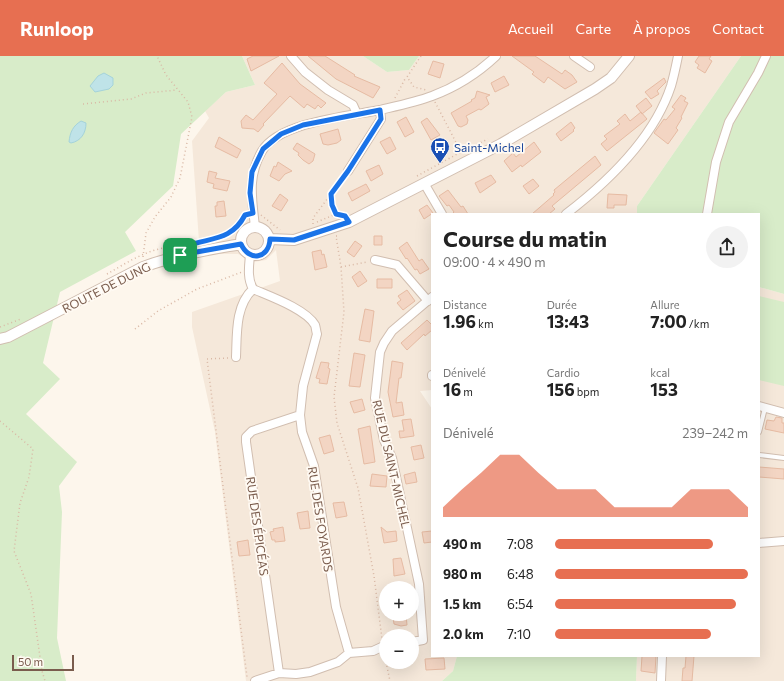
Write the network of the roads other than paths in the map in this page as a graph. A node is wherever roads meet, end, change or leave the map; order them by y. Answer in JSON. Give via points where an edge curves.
{"nodes":[{"id":1,"x":291,"y":56,"type":"edge"},
{"id":2,"x":496,"y":56,"type":"edge"},
{"id":3,"x":574,"y":56,"type":"edge"},
{"id":4,"x":629,"y":56,"type":"edge"},
{"id":5,"x":678,"y":56,"type":"edge"},
{"id":6,"x":766,"y":56,"type":"edge"},
{"id":7,"x":590,"y":67,"type":"dead end"},
{"id":8,"x":380,"y":110,"type":"junction"},
{"id":9,"x":357,"y":114,"type":"junction"},
{"id":10,"x":348,"y":171,"type":"road end"},
{"id":11,"x":421,"y":180,"type":"junction"},
{"id":12,"x":441,"y":213,"type":"edge"},
{"id":13,"x":567,"y":213,"type":"edge"},
{"id":14,"x":707,"y":213,"type":"edge"},
{"id":15,"x":255,"y":227,"type":"junction"},
{"id":16,"x":270,"y":239,"type":"junction"},
{"id":17,"x":241,"y":244,"type":"junction"},
{"id":18,"x":250,"y":255,"type":"junction"},
{"id":19,"x":375,"y":260,"type":"road end"},
{"id":20,"x":253,"y":288,"type":"junction"},
{"id":21,"x":430,"y":299,"type":"edge"},
{"id":22,"x":0,"y":339,"type":"edge"},
{"id":23,"x":236,"y":357,"type":"road end"},
{"id":24,"x":762,"y":407,"type":"edge"},
{"id":25,"x":784,"y":413,"type":"edge"},
{"id":26,"x":300,"y":415,"type":"junction"},
{"id":27,"x":760,"y":424,"type":"edge"},
{"id":28,"x":760,"y":455,"type":"edge"},
{"id":29,"x":784,"y":458,"type":"edge"},
{"id":30,"x":784,"y":541,"type":"edge"},
{"id":31,"x":760,"y":543,"type":"edge"},
{"id":32,"x":419,"y":641,"type":"edge"},
{"id":33,"x":379,"y":648,"type":"edge"},
{"id":34,"x":349,"y":653,"type":"junction"},
{"id":35,"x":662,"y":657,"type":"edge"},
{"id":36,"x":279,"y":672,"type":"junction"},
{"id":37,"x":255,"y":681,"type":"edge"},
{"id":38,"x":661,"y":681,"type":"edge"}],
"edges":[{"from":1,"to":9,"type":"street","via":[[305,72],[353,105]]},
{"from":2,"to":8,"type":"street","via":[[484,67],[446,90]]},
{"from":3,"to":7,"type":"street"},
{"from":4,"to":11,"type":"street","via":[[612,78],[596,89],[501,144]]},
{"from":5,"to":13,"type":"street","via":[[671,86],[648,130],[604,183]]},
{"from":6,"to":14,"type":"street","via":[[728,122],[716,162]]},
{"from":8,"to":9,"type":"street"},
{"from":8,"to":10,"type":"street","via":[[381,119]]},
{"from":9,"to":15,"type":"street","via":[[303,125],[281,134],[263,149],[252,172],[250,193]]},
{"from":11,"to":12,"type":"street"},
{"from":11,"to":16,"type":"street","via":[[347,219],[294,240]]},
{"from":15,"to":16,"type":"street","via":[[265,230]]},
{"from":15,"to":17,"type":"street","via":[[244,232]]},
{"from":16,"to":18,"type":"street","via":[[267,251],[262,255]]},
{"from":17,"to":18,"type":"street"},
{"from":17,"to":22,"type":"street","name":"ROUTE DE DUNG","via":[[180,255],[143,267]]},
{"from":18,"to":20,"type":"street","via":[[250,284]]},
{"from":19,"to":21,"type":"street","via":[[397,265]]},
{"from":20,"to":23,"type":"street","via":[[241,306]]},
{"from":20,"to":26,"type":"street","name":"RUE DES FOYARDS","via":[[305,314],[314,324],[317,334],[303,386]]},
{"from":21,"to":32,"type":"street","name":"RUE DU SAINT-MICHEL","via":[[392,330],[384,342],[380,352],[375,398],[384,440],[392,458],[419,584],[423,640]]},
{"from":24,"to":25,"type":"street"},
{"from":24,"to":27,"type":"lane"},
{"from":26,"to":34,"type":"street","name":"RUE DES FOYARDS","via":[[302,432],[314,466],[336,608]]},
{"from":26,"to":36,"type":"street","name":"RUE DES ÉPICÉAS","via":[[252,431],[246,437]]},
{"from":28,"to":29,"type":"lane"},
{"from":30,"to":31,"type":"street"},
{"from":33,"to":34,"type":"street"},
{"from":34,"to":36,"type":"street","via":[[338,662],[310,672]]},
{"from":35,"to":38,"type":"street"},
{"from":36,"to":37,"type":"street"}]}
